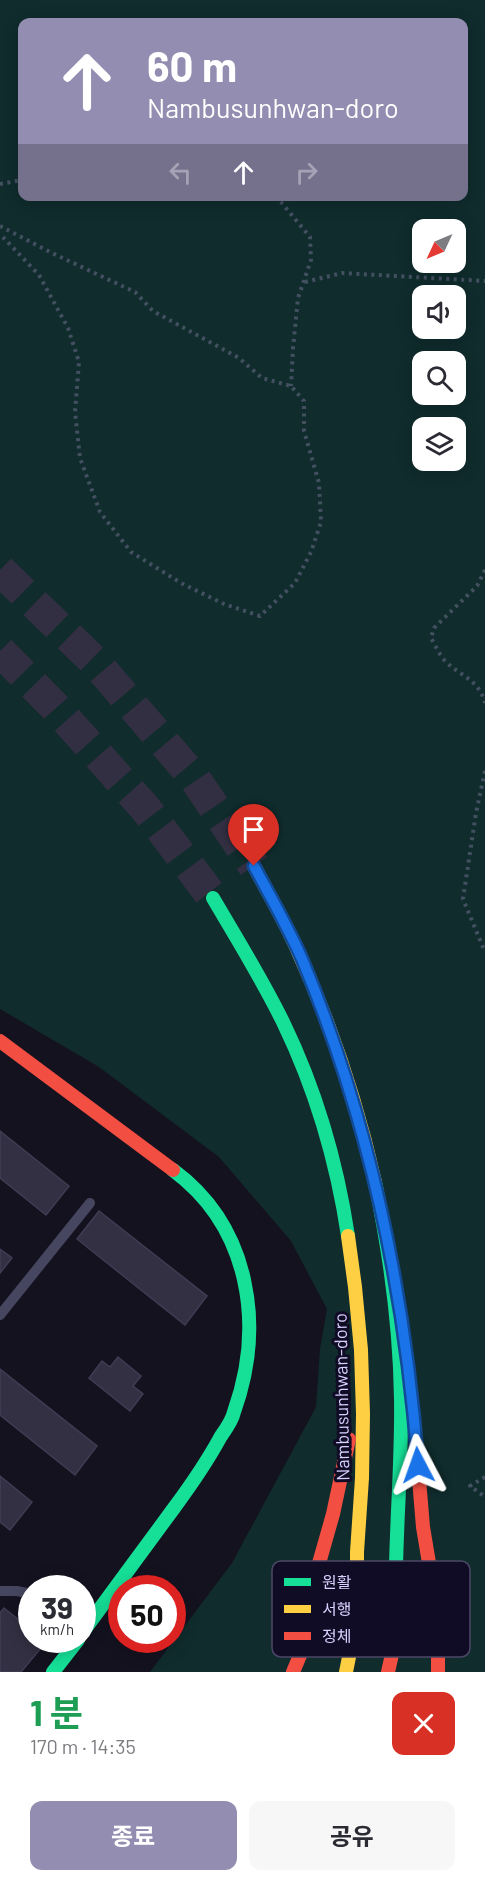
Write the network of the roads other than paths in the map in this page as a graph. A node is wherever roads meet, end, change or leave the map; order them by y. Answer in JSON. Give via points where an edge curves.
{"nodes":[{"id":1,"x":254,"y":866,"type":"tunnel mouth"},
{"id":2,"x":213,"y":898,"type":"tunnel mouth"},
{"id":3,"x":0,"y":1041,"type":"edge"},
{"id":4,"x":90,"y":1203,"type":"dead end"},
{"id":5,"x":388,"y":1248,"type":"junction"},
{"id":6,"x":0,"y":1316,"type":"edge"},
{"id":7,"x":360,"y":1318,"type":"junction"},
{"id":8,"x":415,"y":1424,"type":"dead end"},
{"id":9,"x":417,"y":1459,"type":"dead end"},
{"id":10,"x":320,"y":1561,"type":"edge"},
{"id":11,"x":356,"y":1561,"type":"edge"},
{"id":12,"x":395,"y":1561,"type":"edge"},
{"id":13,"x":429,"y":1561,"type":"edge"},
{"id":14,"x":0,"y":1591,"type":"edge"},
{"id":15,"x":18,"y":1591,"type":"edge"},
{"id":16,"x":96,"y":1611,"type":"edge"},
{"id":17,"x":68,"y":1653,"type":"edge"},
{"id":18,"x":299,"y":1657,"type":"edge"},
{"id":19,"x":349,"y":1657,"type":"edge"},
{"id":20,"x":391,"y":1657,"type":"edge"},
{"id":21,"x":53,"y":1672,"type":"edge"},
{"id":22,"x":292,"y":1672,"type":"edge"},
{"id":23,"x":346,"y":1672,"type":"edge"},
{"id":24,"x":387,"y":1672,"type":"edge"}],
"edges":[{"from":1,"to":5,"type":"main road","via":[[301,956],[328,1026],[372,1168]]},
{"from":2,"to":7,"type":"main road","name":"Nambusunhwan-doro","via":[[262,980],[292,1042],[315,1104],[338,1190]]},
{"from":3,"to":16,"type":"main road","via":[[193,1185],[211,1206],[239,1257],[250,1310],[246,1368],[234,1414],[204,1467]]},
{"from":4,"to":6,"type":"lane"},
{"from":5,"to":8,"type":"main road"},
{"from":5,"to":12,"type":"main road","via":[[397,1316],[401,1402]]},
{"from":7,"to":10,"type":"main road","via":[[358,1369],[346,1455]]},
{"from":7,"to":11,"type":"main road","name":"Nambusunhwan-doro","via":[[364,1401]]},
{"from":9,"to":13,"type":"main road"},
{"from":14,"to":15,"type":"lane"},
{"from":17,"to":21,"type":"main road"},
{"from":18,"to":22,"type":"main road"},
{"from":19,"to":23,"type":"main road","name":"Nambusunhwan-doro"},
{"from":20,"to":24,"type":"main road"}]}
